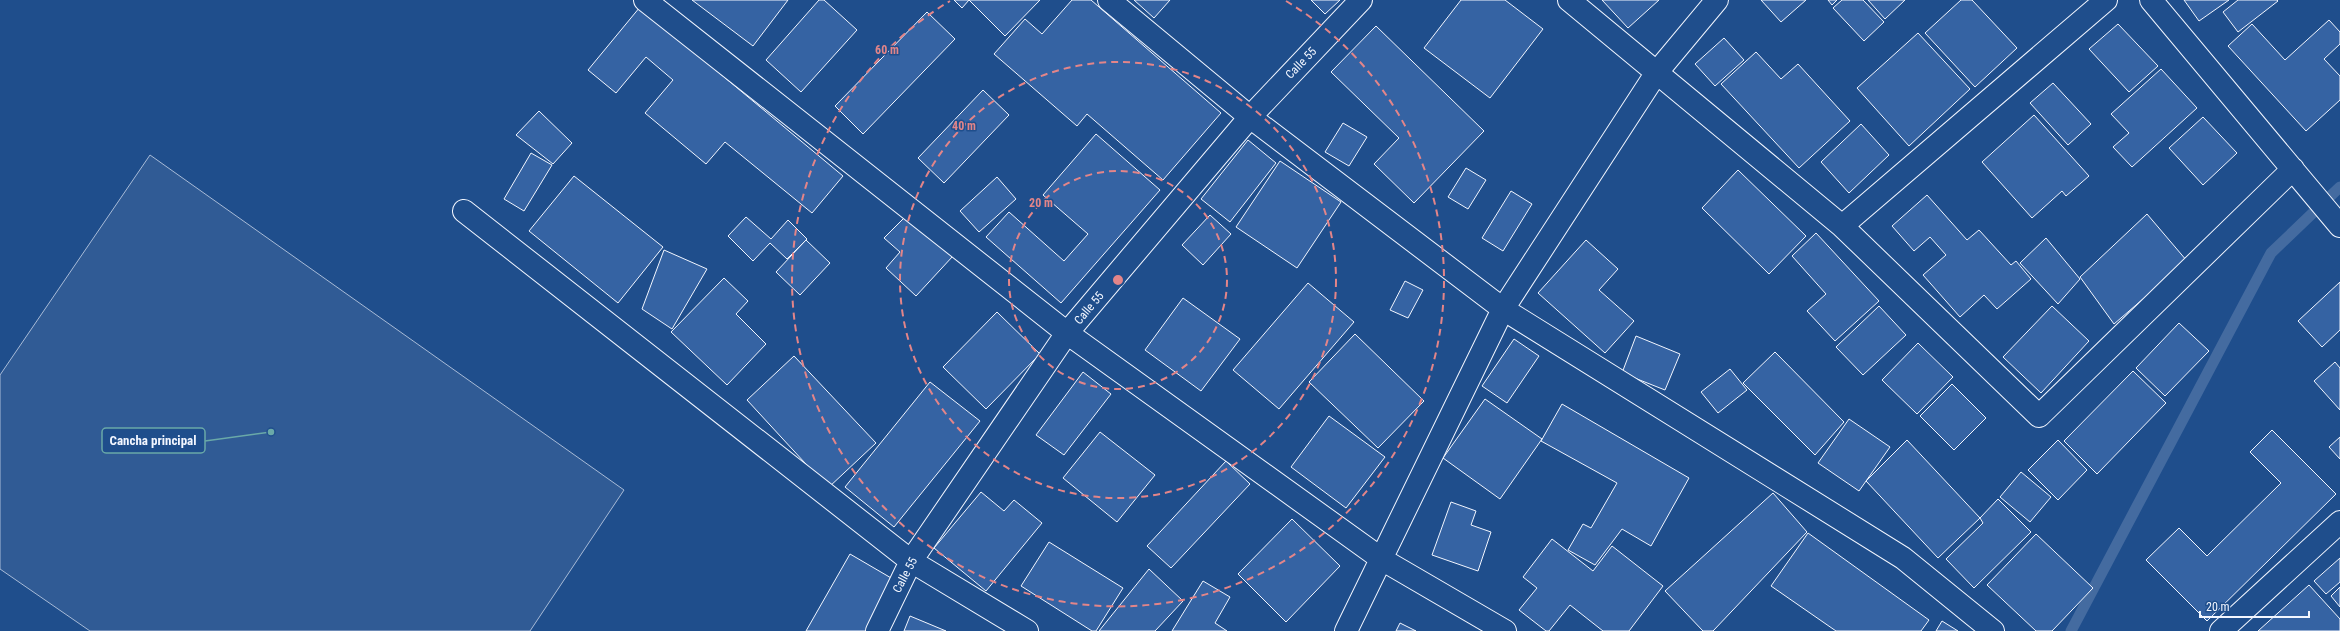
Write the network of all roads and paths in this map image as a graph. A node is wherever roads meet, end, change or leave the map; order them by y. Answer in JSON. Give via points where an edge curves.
{"nodes":[{"id":1,"x":645,"y":0,"type":"edge"},
{"id":2,"x":1109,"y":0,"type":"edge"},
{"id":3,"x":1361,"y":0,"type":"edge"},
{"id":4,"x":1569,"y":0,"type":"edge"},
{"id":5,"x":1717,"y":0,"type":"edge"},
{"id":6,"x":2106,"y":0,"type":"edge"},
{"id":7,"x":2151,"y":0,"type":"edge"},
{"id":8,"x":1657,"y":72,"type":"junction"},
{"id":9,"x":1250,"y":117,"type":"junction"},
{"id":10,"x":2293,"y":169,"type":"junction"},
{"id":11,"x":464,"y":211,"type":"dead end"},
{"id":12,"x":2336,"y":221,"type":"edge"},
{"id":13,"x":1842,"y":226,"type":"junction"},
{"id":14,"x":1503,"y":309,"type":"junction"},
{"id":15,"x":1067,"y":333,"type":"junction"},
{"id":16,"x":2340,"y":522,"type":"edge"},
{"id":17,"x":1383,"y":560,"type":"junction"},
{"id":18,"x":911,"y":561,"type":"junction"},
{"id":19,"x":877,"y":631,"type":"edge"},
{"id":20,"x":1027,"y":631,"type":"edge"},
{"id":21,"x":1346,"y":631,"type":"edge"},
{"id":22,"x":1505,"y":631,"type":"edge"},
{"id":23,"x":1993,"y":631,"type":"edge"},
{"id":24,"x":2221,"y":631,"type":"edge"}],
"edges":[{"from":1,"to":15,"type":"street"},
{"from":2,"to":9,"type":"street"},
{"from":3,"to":9,"type":"street","name":"Calle 55"},
{"from":4,"to":8,"type":"street"},
{"from":5,"to":8,"type":"street"},
{"from":6,"to":13,"type":"street"},
{"from":7,"to":10,"type":"street"},
{"from":8,"to":13,"type":"street"},
{"from":8,"to":14,"type":"street"},
{"from":9,"to":14,"type":"street"},
{"from":9,"to":15,"type":"street","name":"Calle 55"},
{"from":10,"to":12,"type":"street"},
{"from":10,"to":13,"type":"street","via":[[2039,416]]},
{"from":11,"to":18,"type":"street"},
{"from":14,"to":17,"type":"street"},
{"from":14,"to":23,"type":"street","via":[[1903,558]]},
{"from":15,"to":17,"type":"street"},
{"from":15,"to":18,"type":"street","name":"Calle 55"},
{"from":16,"to":24,"type":"street"},
{"from":17,"to":21,"type":"street"},
{"from":17,"to":22,"type":"street"},
{"from":18,"to":19,"type":"street","name":"Calle 55"},
{"from":18,"to":20,"type":"street"}]}
